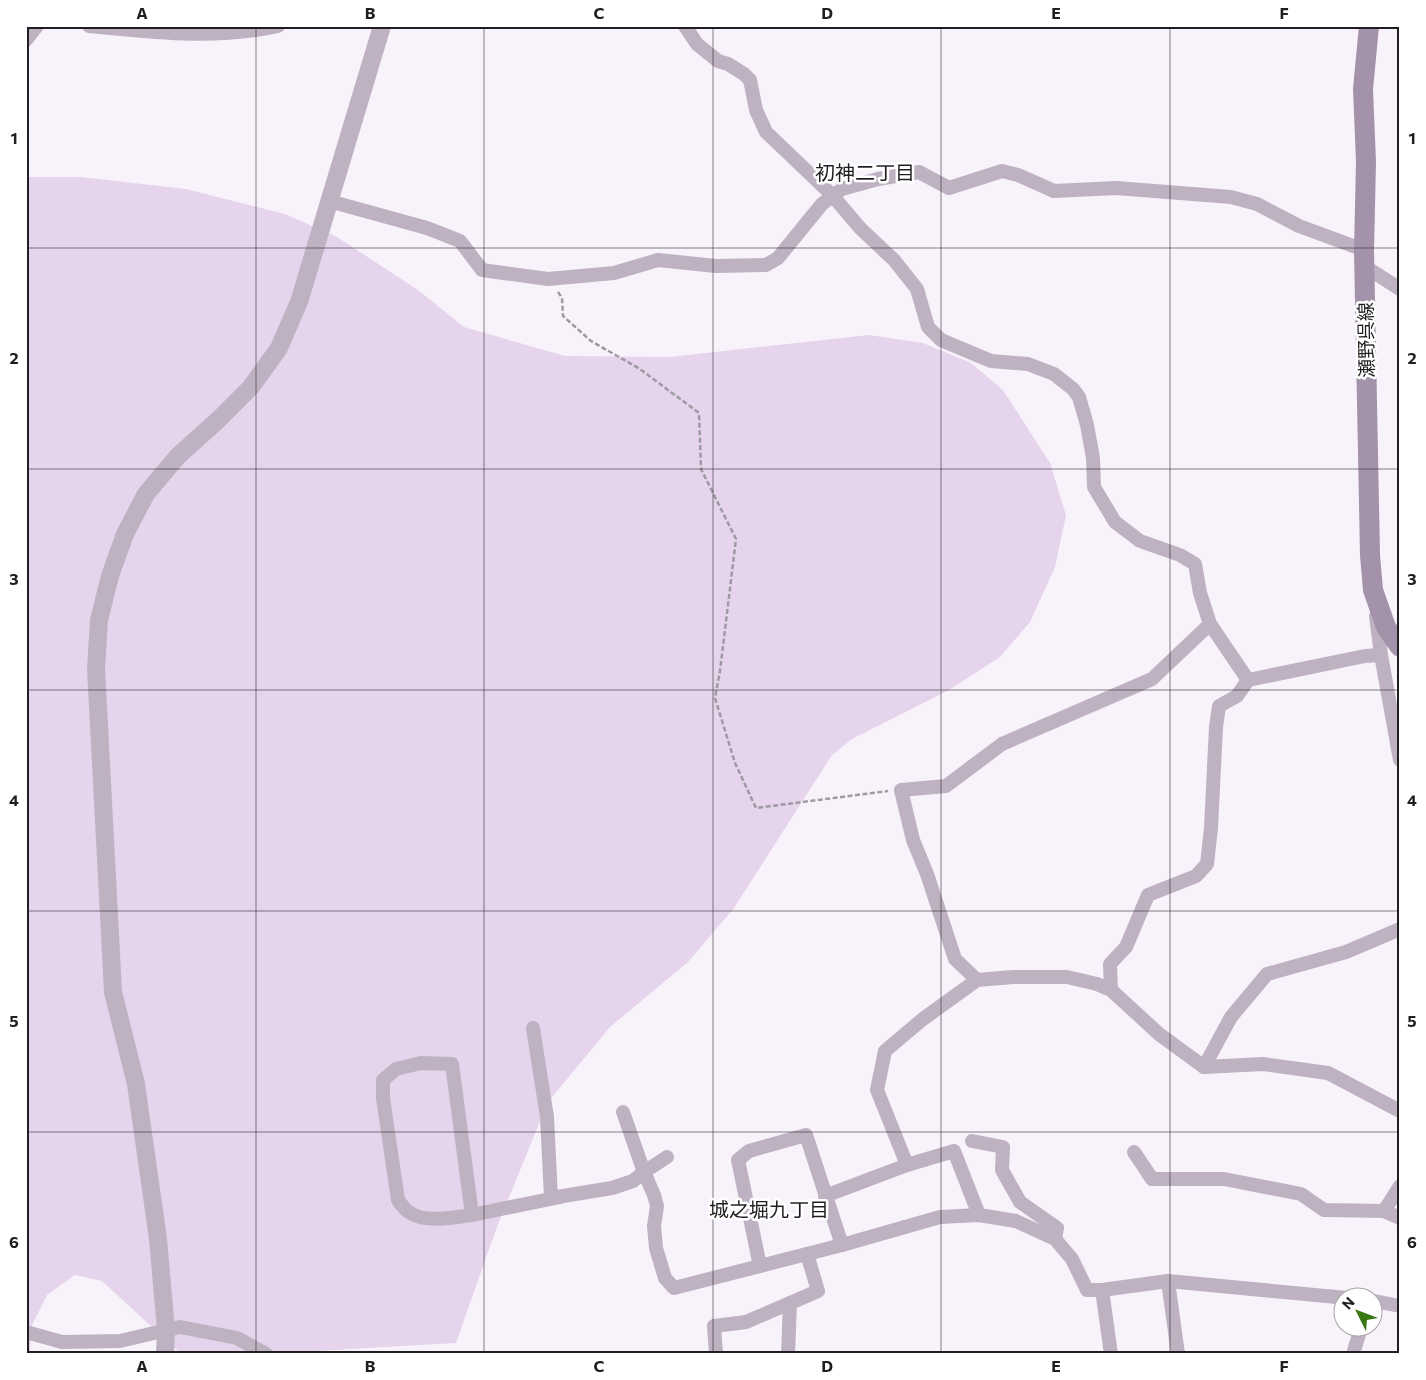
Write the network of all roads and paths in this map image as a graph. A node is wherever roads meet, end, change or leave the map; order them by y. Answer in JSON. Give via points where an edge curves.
{"nodes":[{"id":1,"x":37,"y":26,"type":"edge"},
{"id":2,"x":89,"y":26,"type":"edge"},
{"id":3,"x":278,"y":26,"type":"edge"},
{"id":4,"x":382,"y":26,"type":"edge"},
{"id":5,"x":685,"y":26,"type":"edge"},
{"id":6,"x":1369,"y":26,"type":"edge"},
{"id":7,"x":26,"y":40,"type":"edge"},
{"id":8,"x":832,"y":195,"type":"junction"},
{"id":9,"x":329,"y":201,"type":"junction"},
{"id":10,"x":1364,"y":258,"type":"junction"},
{"id":11,"x":548,"y":279,"type":"junction"},
{"id":12,"x":1400,"y":289,"type":"edge"},
{"id":13,"x":1373,"y":590,"type":"junction"},
{"id":14,"x":1210,"y":624,"type":"junction"},
{"id":15,"x":1400,"y":647,"type":"edge"},
{"id":16,"x":1381,"y":655,"type":"junction"},
{"id":17,"x":1248,"y":680,"type":"junction"},
{"id":18,"x":1400,"y":760,"type":"edge"},
{"id":19,"x":902,"y":790,"type":"junction"},
{"id":20,"x":1400,"y":929,"type":"edge"},
{"id":21,"x":977,"y":980,"type":"junction"},
{"id":22,"x":1111,"y":990,"type":"junction"},
{"id":23,"x":532,"y":1028,"type":"dead end"},
{"id":24,"x":1204,"y":1067,"type":"junction"},
{"id":25,"x":1400,"y":1111,"type":"edge"},
{"id":26,"x":623,"y":1112,"type":"dead end"},
{"id":27,"x":972,"y":1141,"type":"dead end"},
{"id":28,"x":1134,"y":1152,"type":"dead end"},
{"id":29,"x":667,"y":1157,"type":"dead end"},
{"id":30,"x":907,"y":1165,"type":"junction"},
{"id":31,"x":644,"y":1172,"type":"junction"},
{"id":32,"x":1400,"y":1186,"type":"edge"},
{"id":33,"x":825,"y":1196,"type":"junction"},
{"id":34,"x":551,"y":1198,"type":"junction"},
{"id":35,"x":1384,"y":1211,"type":"junction"},
{"id":36,"x":472,"y":1215,"type":"junction"},
{"id":37,"x":979,"y":1215,"type":"junction"},
{"id":38,"x":1400,"y":1218,"type":"edge"},
{"id":39,"x":1055,"y":1239,"type":"junction"},
{"id":40,"x":842,"y":1245,"type":"junction"},
{"id":41,"x":807,"y":1254,"type":"junction"},
{"id":42,"x":760,"y":1266,"type":"junction"},
{"id":43,"x":1168,"y":1281,"type":"junction"},
{"id":44,"x":1102,"y":1290,"type":"junction"},
{"id":45,"x":1334,"y":1297,"type":"edge"},
{"id":46,"x":790,"y":1303,"type":"junction"},
{"id":47,"x":1384,"y":1303,"type":"edge"},
{"id":48,"x":1400,"y":1306,"type":"edge"},
{"id":49,"x":166,"y":1330,"type":"junction"},
{"id":50,"x":26,"y":1332,"type":"edge"},
{"id":51,"x":1358,"y":1338,"type":"edge"},
{"id":52,"x":165,"y":1354,"type":"edge"},
{"id":53,"x":266,"y":1354,"type":"edge"},
{"id":54,"x":716,"y":1354,"type":"edge"},
{"id":55,"x":788,"y":1354,"type":"edge"},
{"id":56,"x":1111,"y":1354,"type":"edge"},
{"id":57,"x":1178,"y":1354,"type":"edge"},
{"id":58,"x":1353,"y":1354,"type":"edge"}],
"edges":[{"from":1,"to":7,"type":"street"},
{"from":2,"to":3,"type":"street","via":[[173,34],[218,34]]},
{"from":4,"to":9,"type":"street"},
{"from":5,"to":8,"type":"street","via":[[697,44],[750,80],[756,110],[766,132]]},
{"from":6,"to":10,"type":"main road","name":"瀬野呉線","via":[[1363,89],[1366,162]]},
{"from":8,"to":10,"type":"street","via":[[878,179],[919,172],[949,188],[1002,171],[1054,191],[1116,188],[1231,197],[1257,204]]},
{"from":8,"to":11,"type":"street","via":[[778,258],[766,265],[716,266],[658,260],[614,273]]},
{"from":8,"to":14,"type":"street","via":[[917,289],[928,326],[941,340],[990,361],[1028,364],[1054,374],[1073,389],[1079,397],[1087,425],[1094,487],[1115,522],[1140,542],[1180,555],[1195,564]]},
{"from":9,"to":11,"type":"street","via":[[427,228],[460,241],[482,270]]},
{"from":9,"to":49,"type":"street","via":[[299,302],[279,348],[251,387],[178,456],[146,494],[125,534],[99,620],[96,669],[113,992],[136,1084],[158,1239]]},
{"from":10,"to":12,"type":"street"},
{"from":10,"to":13,"type":"main road","name":"瀬野呉線"},
{"from":11,"to":19,"type":"path","via":[[562,298],[563,316],[591,340],[640,369],[699,413],[701,469],[736,539],[714,698],[735,763],[756,808]]},
{"from":13,"to":15,"type":"main road","name":"瀬野呉線","via":[[1386,627]]},
{"from":13,"to":16,"type":"street"},
{"from":14,"to":17,"type":"street"},
{"from":14,"to":19,"type":"street","via":[[1152,679],[1002,744],[946,786]]},
{"from":16,"to":17,"type":"street"},
{"from":16,"to":18,"type":"street"},
{"from":17,"to":22,"type":"street","via":[[1237,696],[1219,706],[1207,864],[1196,876],[1148,895],[1126,947],[1110,964]]},
{"from":19,"to":21,"type":"street","via":[[913,840],[955,959]]},
{"from":20,"to":24,"type":"street","via":[[1346,952],[1267,974],[1232,1017]]},
{"from":21,"to":22,"type":"street","via":[[1067,977]]},
{"from":21,"to":30,"type":"street","via":[[885,1051],[877,1090]]},
{"from":22,"to":24,"type":"street","via":[[1159,1034]]},
{"from":23,"to":34,"type":"street","via":[[547,1117]]},
{"from":24,"to":25,"type":"street","via":[[1263,1064],[1328,1073]]},
{"from":26,"to":31,"type":"street"},
{"from":27,"to":39,"type":"street","via":[[1003,1146],[1002,1170],[1020,1202],[1057,1228]]},
{"from":28,"to":35,"type":"street","via":[[1152,1179],[1224,1179],[1300,1194],[1324,1210]]},
{"from":29,"to":31,"type":"street"},
{"from":30,"to":33,"type":"street"},
{"from":30,"to":37,"type":"street","via":[[954,1151]]},
{"from":31,"to":34,"type":"street","via":[[633,1182],[612,1188]]},
{"from":31,"to":42,"type":"street","via":[[656,1206],[656,1248],[665,1278],[674,1288]]},
{"from":32,"to":35,"type":"street"},
{"from":33,"to":40,"type":"street"},
{"from":33,"to":42,"type":"street","via":[[806,1135],[749,1151],[738,1160]]},
{"from":34,"to":36,"type":"street","via":[[561,1197]]},
{"from":35,"to":38,"type":"street"},
{"from":36,"to":36,"type":"street","via":[[417,1216],[408,1212],[398,1200],[382,1098],[383,1080],[396,1069],[421,1063],[452,1064]]},
{"from":37,"to":39,"type":"street","via":[[1016,1221]]},
{"from":37,"to":40,"type":"street","via":[[940,1217]]},
{"from":39,"to":44,"type":"street","via":[[1072,1259],[1087,1290]]},
{"from":40,"to":41,"type":"street"},
{"from":41,"to":42,"type":"street"},
{"from":41,"to":46,"type":"street","via":[[818,1291]]},
{"from":43,"to":44,"type":"street"},
{"from":43,"to":45,"type":"street"},
{"from":43,"to":57,"type":"street"},
{"from":44,"to":56,"type":"street"},
{"from":46,"to":54,"type":"street","via":[[746,1322],[714,1326]]},
{"from":46,"to":55,"type":"street"},
{"from":47,"to":48,"type":"street"},
{"from":49,"to":50,"type":"street","via":[[120,1341],[62,1342]]},
{"from":49,"to":52,"type":"street"},
{"from":49,"to":53,"type":"street","via":[[180,1327],[237,1338]]},
{"from":51,"to":58,"type":"street"}]}
